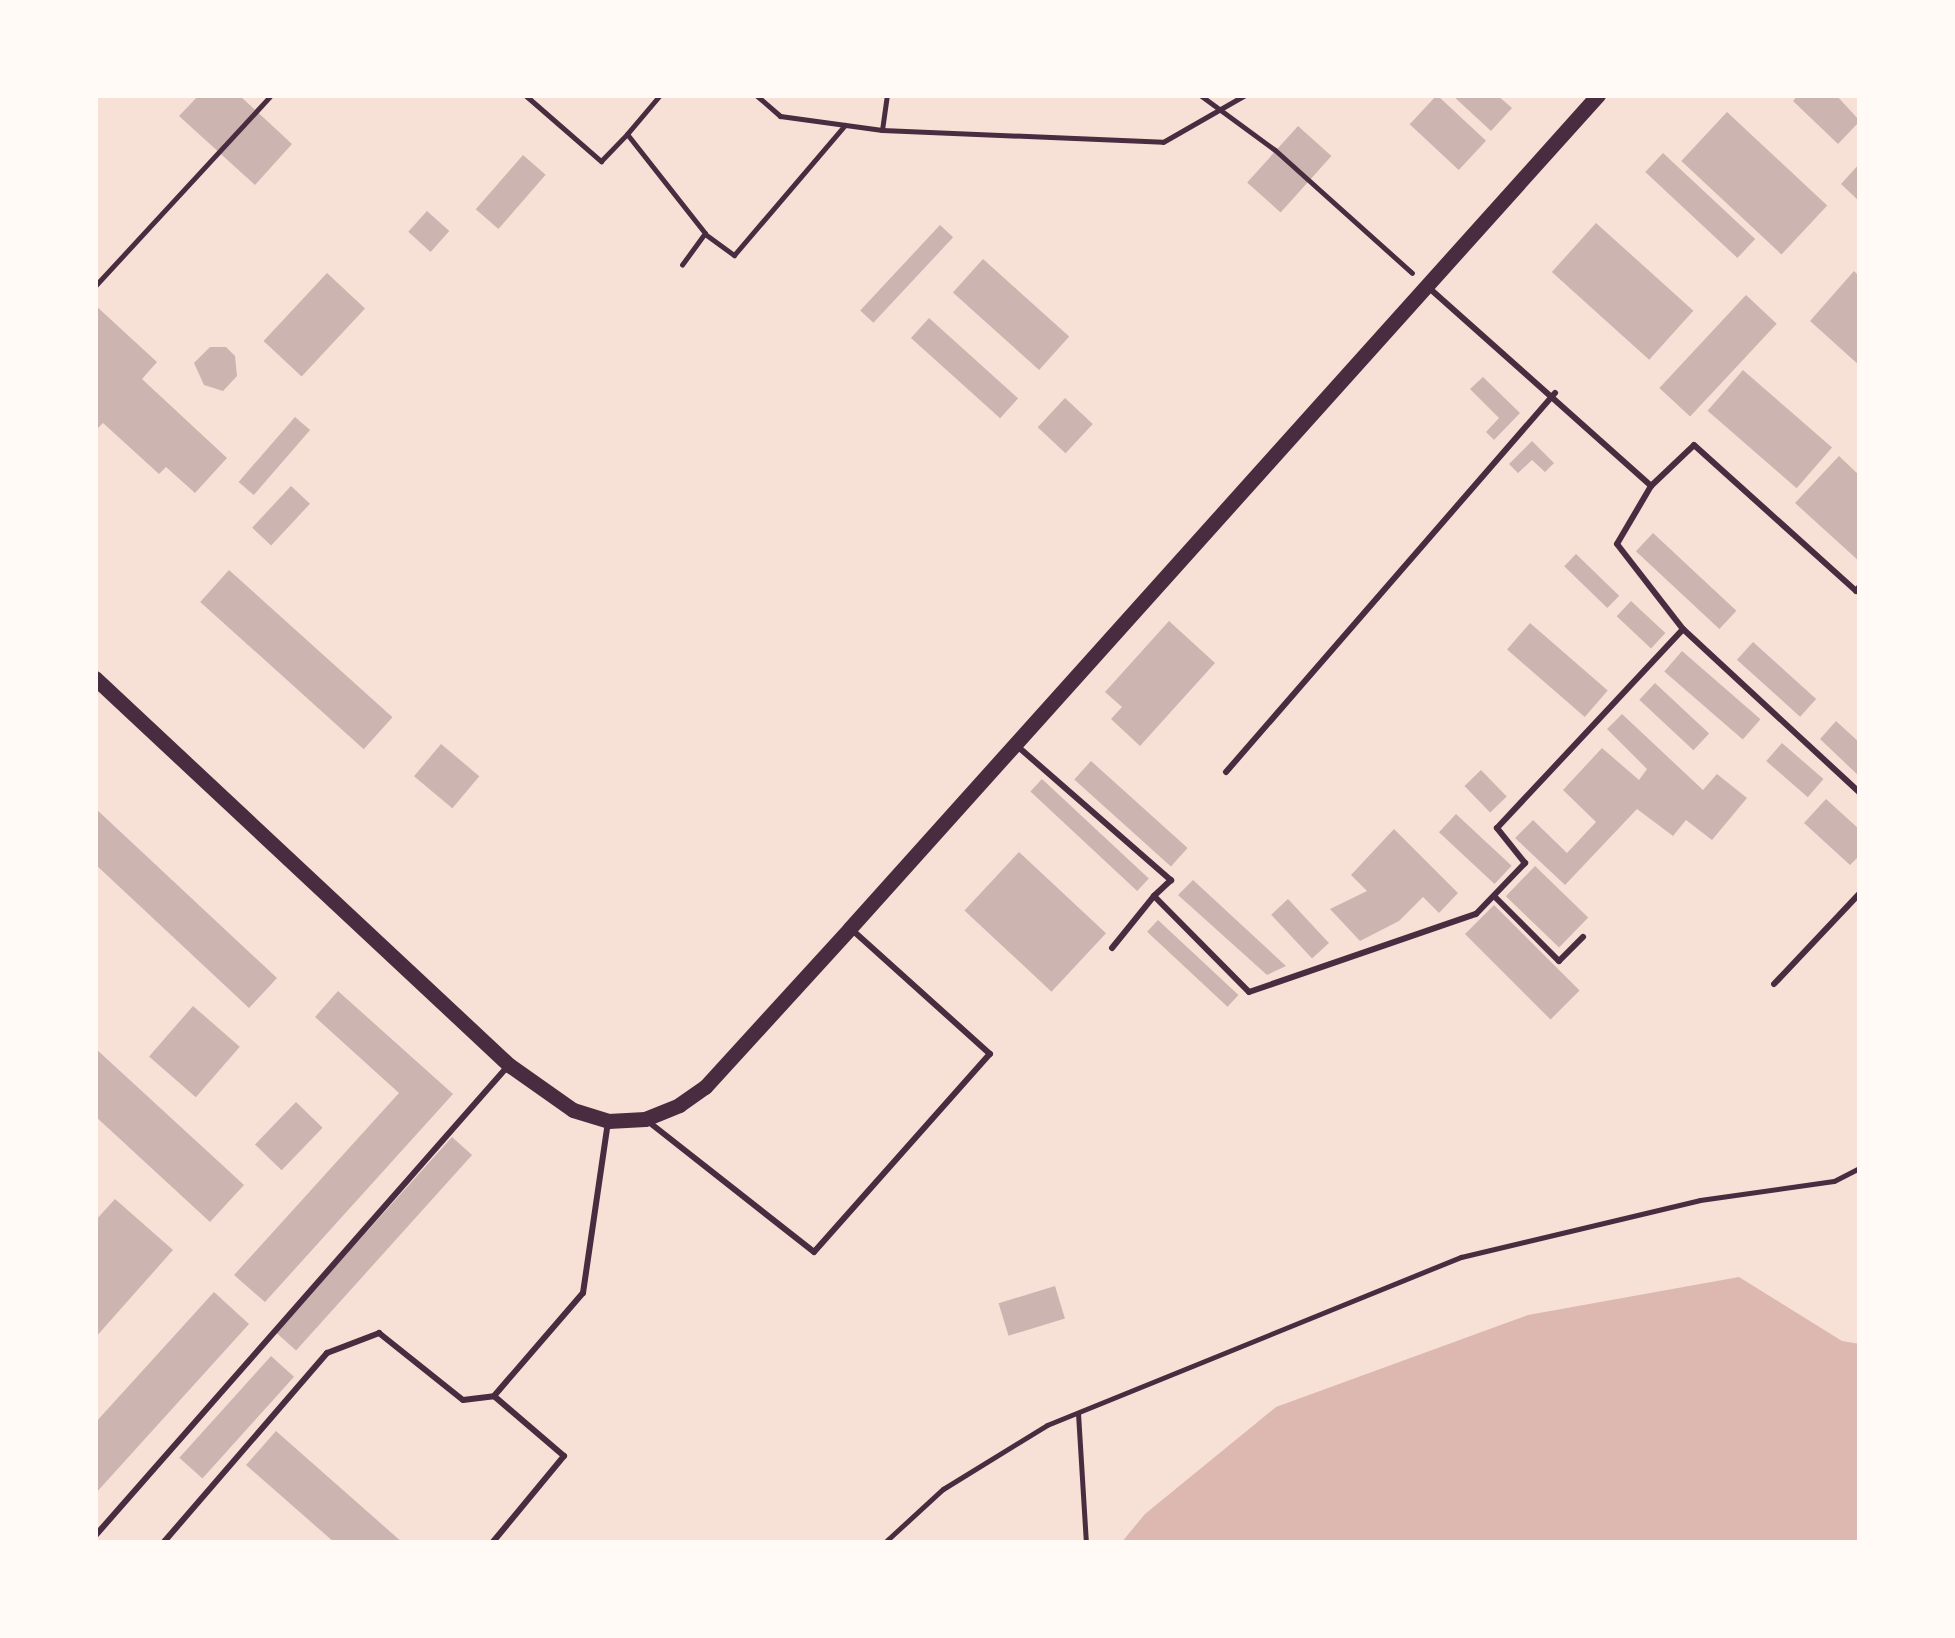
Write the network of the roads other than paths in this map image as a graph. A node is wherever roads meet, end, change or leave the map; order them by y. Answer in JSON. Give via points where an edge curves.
{"nodes":[{"id":1,"x":1598,"y":95,"type":"edge"},
{"id":2,"x":1425,"y":285,"type":"junction"},
{"id":3,"x":1554,"y":394,"type":"junction"},
{"id":4,"x":1651,"y":486,"type":"junction"},
{"id":5,"x":1860,"y":586,"type":"edge"},
{"id":6,"x":1683,"y":629,"type":"junction"},
{"id":7,"x":95,"y":678,"type":"edge"},
{"id":8,"x":1015,"y":744,"type":"junction"},
{"id":9,"x":1226,"y":772,"type":"dead end"},
{"id":10,"x":1860,"y":793,"type":"edge"},
{"id":11,"x":1860,"y":893,"type":"edge"},
{"id":12,"x":1154,"y":896,"type":"junction"},
{"id":13,"x":1494,"y":896,"type":"junction"},
{"id":14,"x":850,"y":928,"type":"junction"},
{"id":15,"x":1583,"y":937,"type":"dead end"},
{"id":16,"x":1112,"y":948,"type":"dead end"},
{"id":17,"x":1774,"y":984,"type":"dead end"},
{"id":18,"x":509,"y":1064,"type":"junction"},
{"id":19,"x":644,"y":1118,"type":"junction"},
{"id":20,"x":608,"y":1121,"type":"junction"},
{"id":21,"x":494,"y":1396,"type":"junction"},
{"id":22,"x":95,"y":1536,"type":"edge"},
{"id":23,"x":163,"y":1543,"type":"edge"},
{"id":24,"x":492,"y":1543,"type":"edge"}],
"edges":[{"from":1,"to":2,"type":"street"},
{"from":2,"to":3,"type":"lane"},
{"from":2,"to":8,"type":"street"},
{"from":3,"to":4,"type":"lane"},
{"from":3,"to":9,"type":"lane"},
{"from":4,"to":5,"type":"lane","via":[[1694,445],[1856,591]]},
{"from":4,"to":6,"type":"lane","via":[[1617,544]]},
{"from":6,"to":10,"type":"lane"},
{"from":6,"to":13,"type":"lane","via":[[1497,828],[1525,863]]},
{"from":7,"to":18,"type":"street"},
{"from":8,"to":12,"type":"lane","via":[[1171,880]]},
{"from":8,"to":14,"type":"street"},
{"from":11,"to":17,"type":"lane"},
{"from":12,"to":13,"type":"lane","via":[[1250,992],[1476,914]]},
{"from":12,"to":16,"type":"lane"},
{"from":13,"to":15,"type":"lane","via":[[1560,961]]},
{"from":14,"to":19,"type":"street","via":[[705,1087]]},
{"from":14,"to":19,"type":"lane","via":[[990,1054],[814,1252]]},
{"from":18,"to":20,"type":"street","via":[[573,1110]]},
{"from":18,"to":22,"type":"lane"},
{"from":19,"to":20,"type":"street"},
{"from":20,"to":21,"type":"lane","via":[[583,1292]]},
{"from":21,"to":23,"type":"lane","via":[[463,1400],[378,1333],[327,1353]]},
{"from":21,"to":24,"type":"lane","via":[[564,1456]]}]}
